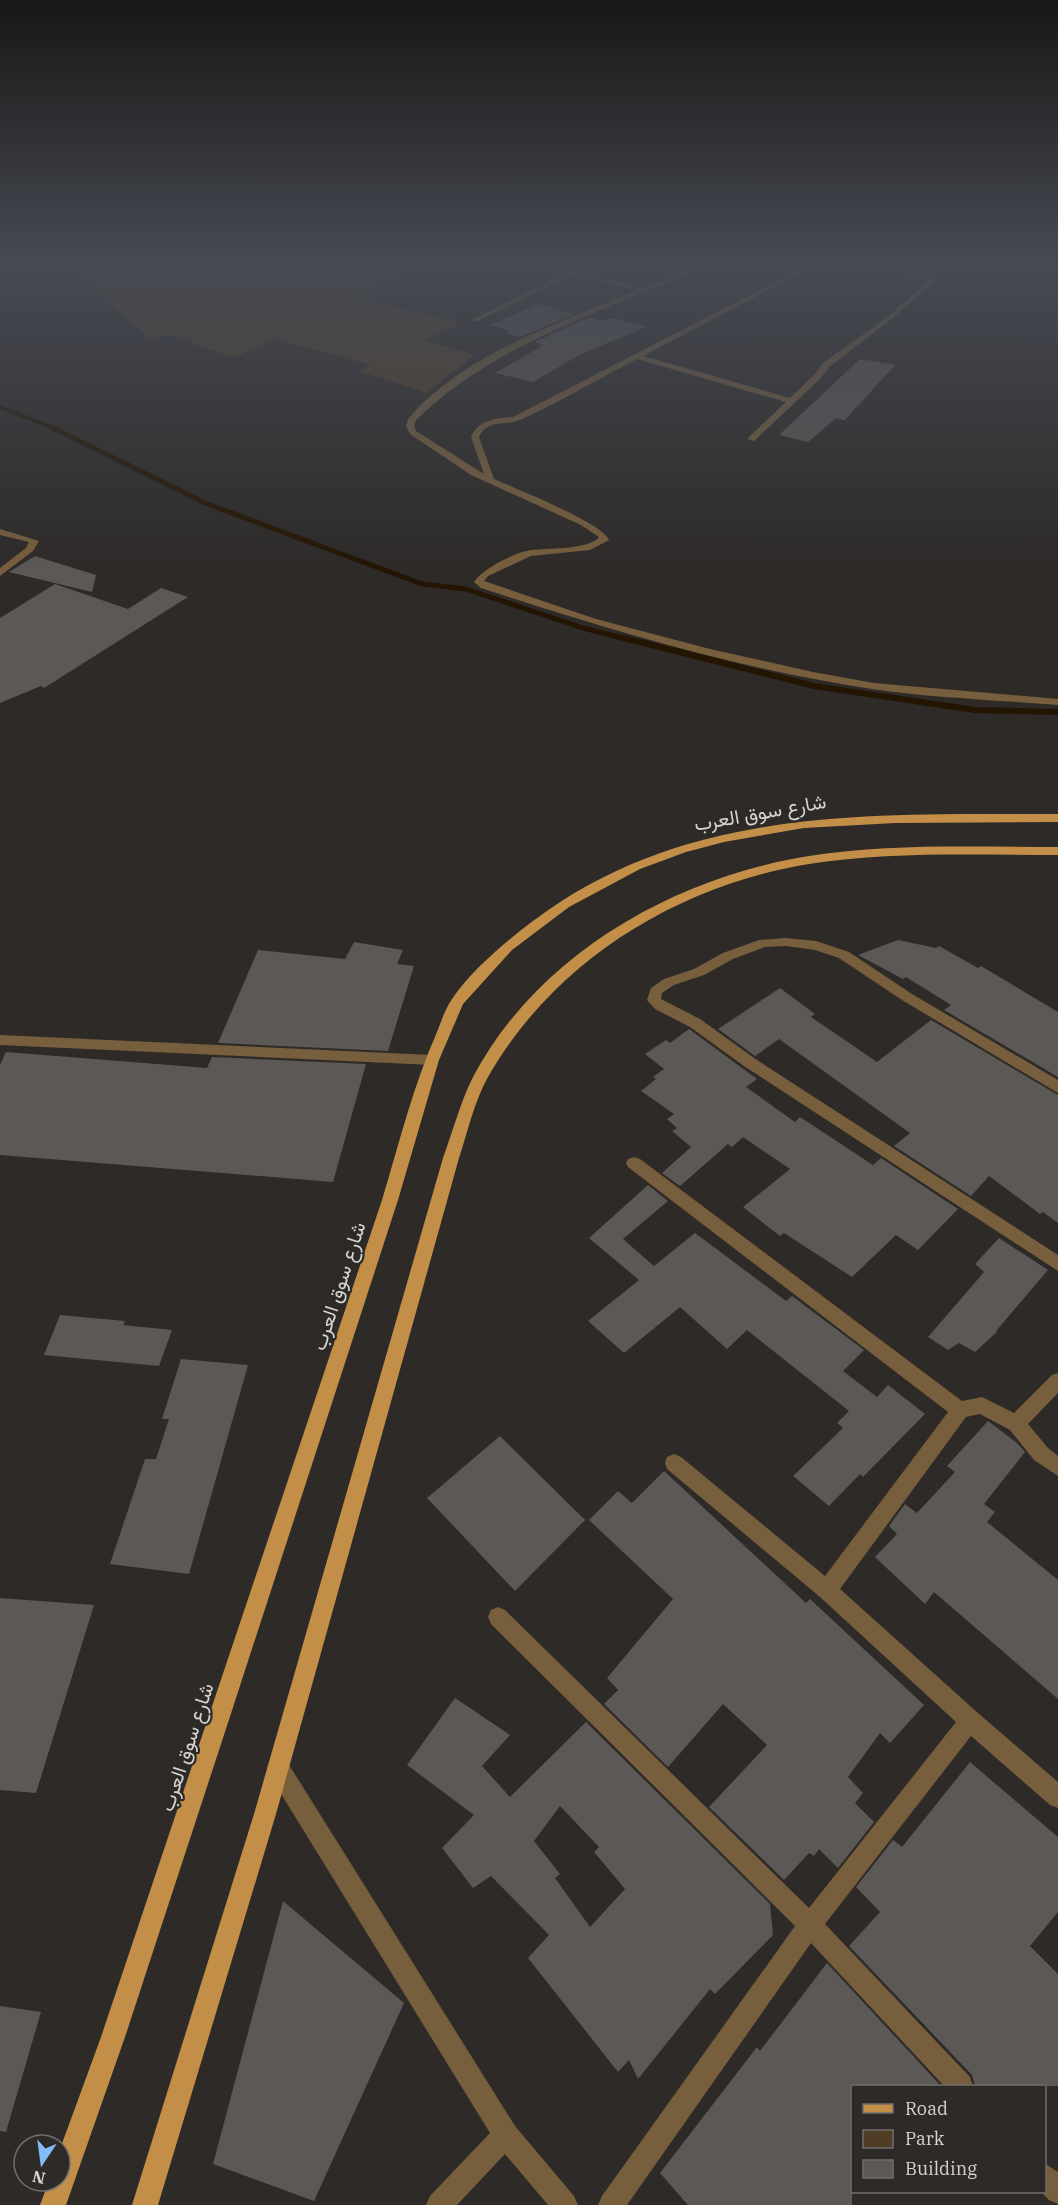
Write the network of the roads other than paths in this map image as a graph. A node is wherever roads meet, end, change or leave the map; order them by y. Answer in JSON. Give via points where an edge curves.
{"nodes":[{"id":1,"x":478,"y":365,"type":"edge"},
{"id":2,"x":621,"y":365,"type":"edge"},
{"id":3,"x":665,"y":365,"type":"edge"},
{"id":4,"x":826,"y":365,"type":"edge"},
{"id":5,"x":792,"y":401,"type":"junction"},
{"id":6,"x":751,"y":439,"type":"dead end"},
{"id":7,"x":490,"y":480,"type":"junction"},
{"id":8,"x":0,"y":532,"type":"edge"},
{"id":9,"x":0,"y":573,"type":"edge"},
{"id":10,"x":1058,"y":702,"type":"edge"},
{"id":11,"x":1058,"y":818,"type":"edge"},
{"id":12,"x":1058,"y":851,"type":"edge"},
{"id":13,"x":0,"y":1040,"type":"edge"},
{"id":14,"x":432,"y":1060,"type":"junction"},
{"id":15,"x":1058,"y":1087,"type":"edge"},
{"id":16,"x":634,"y":1163,"type":"dead end"},
{"id":17,"x":1058,"y":1264,"type":"edge"},
{"id":18,"x":1058,"y":1381,"type":"edge"},
{"id":19,"x":960,"y":1410,"type":"junction"},
{"id":20,"x":1016,"y":1424,"type":"junction"},
{"id":21,"x":674,"y":1463,"type":"dead end"},
{"id":22,"x":1058,"y":1467,"type":"edge"},
{"id":23,"x":827,"y":1590,"type":"junction"},
{"id":24,"x":498,"y":1617,"type":"dead end"},
{"id":25,"x":970,"y":1720,"type":"junction"},
{"id":26,"x":278,"y":1768,"type":"junction"},
{"id":27,"x":1058,"y":1797,"type":"edge"},
{"id":28,"x":810,"y":1925,"type":"junction"},
{"id":29,"x":960,"y":2085,"type":"edge"},
{"id":30,"x":506,"y":2134,"type":"junction"},
{"id":31,"x":1046,"y":2178,"type":"edge"},
{"id":32,"x":1058,"y":2191,"type":"edge"},
{"id":33,"x":53,"y":2205,"type":"edge"},
{"id":34,"x":145,"y":2205,"type":"edge"},
{"id":35,"x":439,"y":2205,"type":"edge"},
{"id":36,"x":565,"y":2205,"type":"edge"},
{"id":37,"x":611,"y":2205,"type":"edge"}],
"edges":[{"from":1,"to":7,"type":"street","via":[[459,377],[412,419],[410,426],[413,432]]},
{"from":2,"to":7,"type":"street","via":[[515,419],[497,421],[476,432]]},
{"from":3,"to":5,"type":"street"},
{"from":4,"to":5,"type":"street"},
{"from":5,"to":6,"type":"street"},
{"from":7,"to":10,"type":"street","via":[[584,523],[604,540],[590,547],[529,553],[480,577],[484,586],[603,624],[813,675],[874,686]]},
{"from":8,"to":9,"type":"street","via":[[34,541],[30,549]]},
{"from":11,"to":14,"type":"main road","name":"شارع سوق العرب","via":[[804,824],[723,838],[636,866],[564,904],[507,947],[457,1002]]},
{"from":12,"to":26,"type":"main road","via":[[896,851],[811,859],[723,881],[655,909],[579,958],[520,1017],[481,1078],[451,1158]]},
{"from":13,"to":14,"type":"street"},
{"from":14,"to":33,"type":"main road","name":"شارع سوق العرب","via":[[279,1537],[117,2026]]},
{"from":15,"to":17,"type":"street","via":[[844,955],[816,946],[764,943],[656,991],[654,1000],[660,1006],[695,1023]]},
{"from":16,"to":19,"type":"street"},
{"from":18,"to":20,"type":"street"},
{"from":19,"to":20,"type":"street","via":[[982,1405]]},
{"from":19,"to":23,"type":"street"},
{"from":20,"to":22,"type":"street","via":[[1041,1454]]},
{"from":21,"to":23,"type":"street"},
{"from":23,"to":25,"type":"street"},
{"from":24,"to":28,"type":"street"},
{"from":25,"to":27,"type":"street"},
{"from":25,"to":28,"type":"street"},
{"from":26,"to":30,"type":"street"},
{"from":26,"to":34,"type":"main road","via":[[194,2055]]},
{"from":28,"to":29,"type":"street"},
{"from":28,"to":37,"type":"street"},
{"from":30,"to":35,"type":"street"},
{"from":30,"to":36,"type":"street"},
{"from":31,"to":32,"type":"street"}]}
